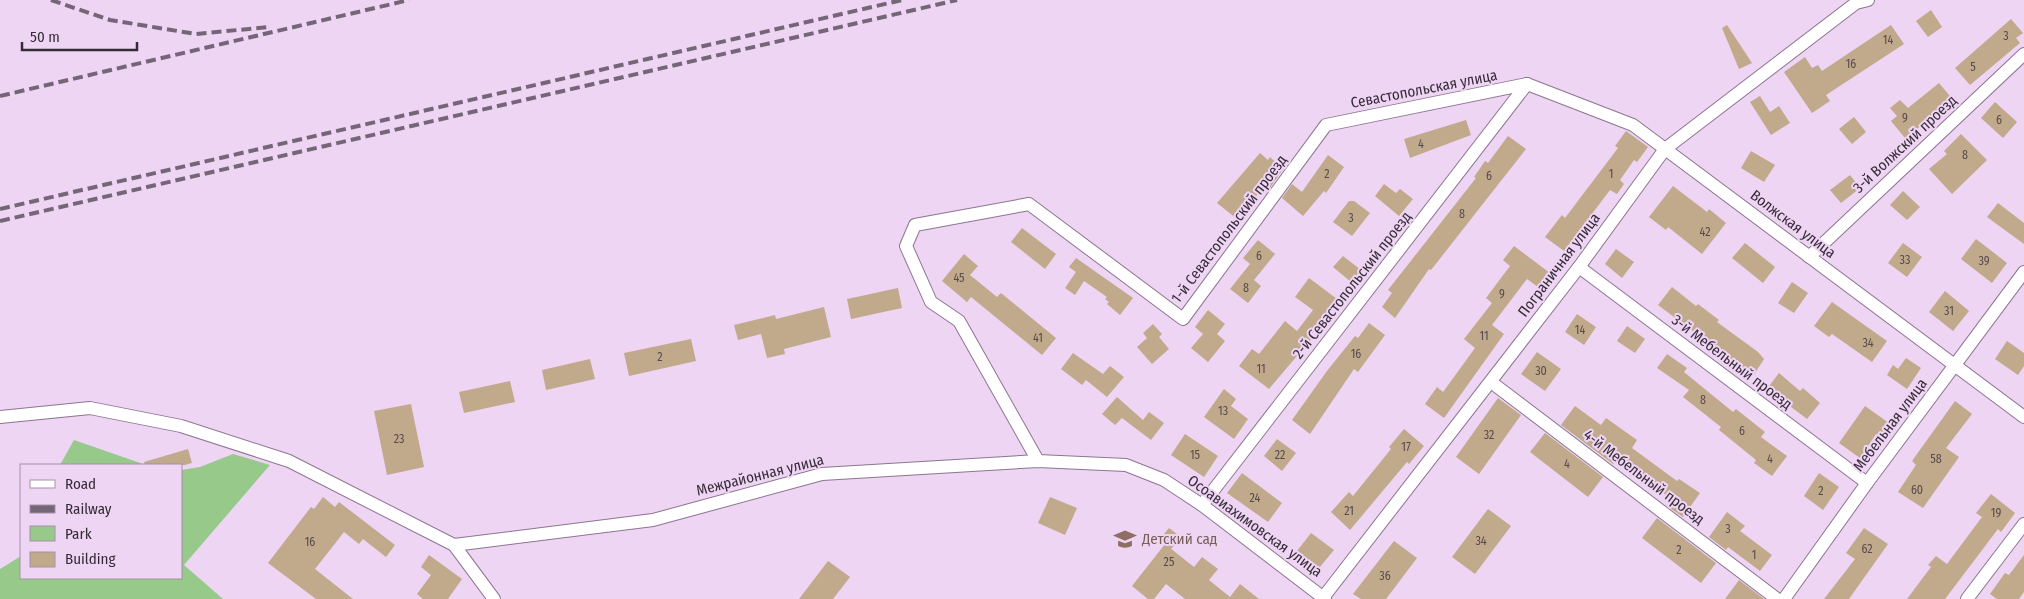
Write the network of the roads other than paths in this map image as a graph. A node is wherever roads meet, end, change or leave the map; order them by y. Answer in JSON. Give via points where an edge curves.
{"nodes":[{"id":1,"x":1868,"y":0,"type":"edge"},
{"id":2,"x":2024,"y":54,"type":"edge"},
{"id":3,"x":1527,"y":84,"type":"junction"},
{"id":4,"x":1326,"y":125,"type":"joint"},
{"id":5,"x":1665,"y":149,"type":"junction"},
{"id":6,"x":1809,"y":257,"type":"junction"},
{"id":7,"x":1579,"y":267,"type":"junction"},
{"id":8,"x":2024,"y":272,"type":"edge"},
{"id":9,"x":1955,"y":365,"type":"junction"},
{"id":10,"x":1492,"y":382,"type":"junction"},
{"id":11,"x":0,"y":417,"type":"edge"},
{"id":12,"x":2024,"y":417,"type":"edge"},
{"id":13,"x":1038,"y":461,"type":"junction"},
{"id":14,"x":1164,"y":480,"type":"joint"},
{"id":15,"x":1867,"y":483,"type":"junction"},
{"id":16,"x":1202,"y":505,"type":"junction"},
{"id":17,"x":2024,"y":524,"type":"edge"},
{"id":18,"x":454,"y":545,"type":"junction"},
{"id":19,"x":1324,"y":598,"type":"edge"},
{"id":20,"x":494,"y":599,"type":"edge"},
{"id":21,"x":1776,"y":599,"type":"edge"},
{"id":22,"x":1784,"y":599,"type":"edge"},
{"id":23,"x":1967,"y":599,"type":"edge"}],
"edges":[{"from":1,"to":5,"type":"street","name":"Пограничная улица","via":[[1856,3]]},
{"from":2,"to":6,"type":"street","name":"3-й Волжский проезд"},
{"from":3,"to":4,"type":"street","name":"Севастопольская улица"},
{"from":3,"to":5,"type":"street","name":"Волжская улица","via":[[1633,124]]},
{"from":3,"to":16,"type":"street","name":"2-й Севастопольский проезд"},
{"from":4,"to":13,"type":"street","name":"1-й Севастопольский проезд","via":[[1182,319],[1028,204],[914,225],[906,246],[931,302],[959,321]]},
{"from":5,"to":6,"type":"street","name":"Волжская улица"},
{"from":5,"to":7,"type":"street","name":"Пограничная улица"},
{"from":6,"to":9,"type":"street","name":"Волжская улица"},
{"from":7,"to":10,"type":"street","name":"Пограничная улица"},
{"from":7,"to":15,"type":"street","name":"3-й Мебельный проезд"},
{"from":8,"to":9,"type":"street","name":"Мебельная улица"},
{"from":9,"to":12,"type":"street","name":"Волжская улица"},
{"from":9,"to":15,"type":"street","name":"Мебельная улица"},
{"from":10,"to":19,"type":"street","name":"Пограничная улица"},
{"from":10,"to":21,"type":"street","name":"4-й Мебельный проезд"},
{"from":11,"to":18,"type":"street","via":[[90,408],[181,426],[289,461]]},
{"from":13,"to":14,"type":"street","name":"Межрайонная улица","via":[[1126,465]]},
{"from":13,"to":18,"type":"street","name":"Межрайонная улица","via":[[822,474],[653,520]]},
{"from":14,"to":16,"type":"street","name":"Осоавиахимовская улица"},
{"from":15,"to":22,"type":"street","name":"Мебельная улица"},
{"from":16,"to":19,"type":"street","name":"Осоавиахимовская улица"},
{"from":17,"to":23,"type":"street"},
{"from":18,"to":20,"type":"street"}]}
